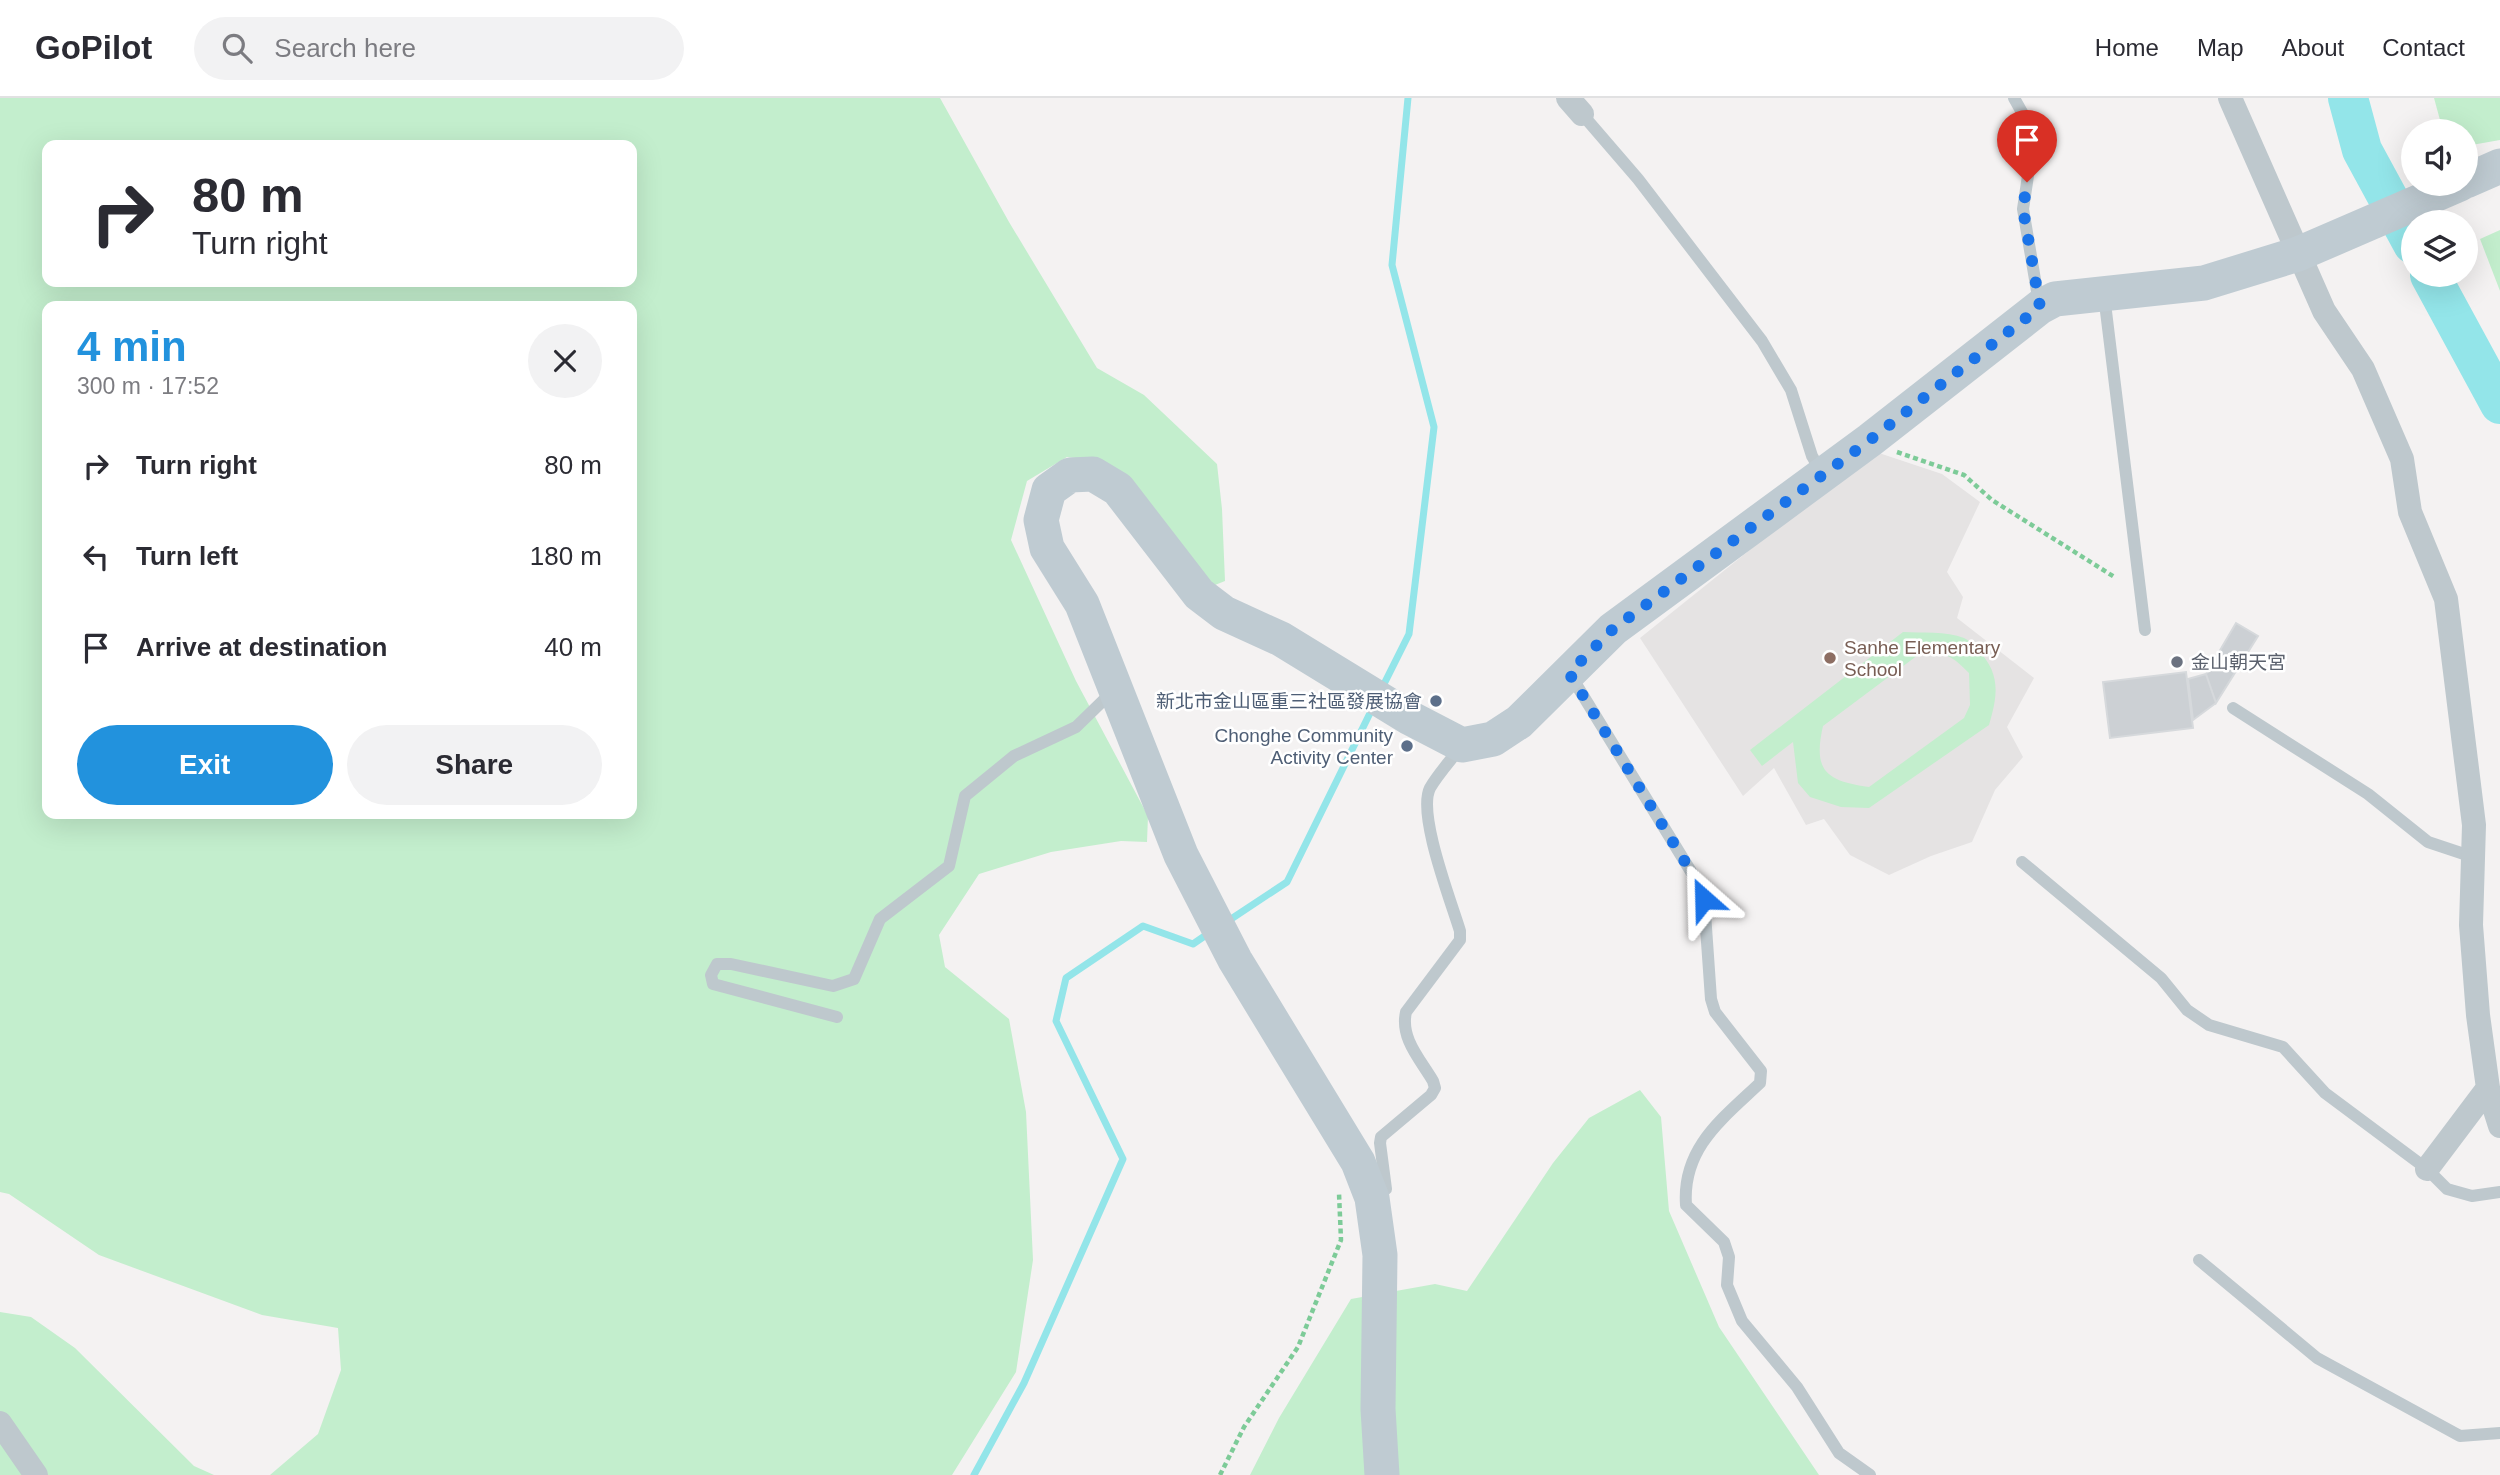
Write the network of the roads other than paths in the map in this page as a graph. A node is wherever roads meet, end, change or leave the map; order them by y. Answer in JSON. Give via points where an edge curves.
{"nodes":[{"id":1,"x":2014,"y":98,"type":"edge"},
{"id":2,"x":2230,"y":98,"type":"edge"},
{"id":3,"x":1575,"y":106,"type":"edge"},
{"id":4,"x":2500,"y":166,"type":"edge"},
{"id":5,"x":2478,"y":176,"type":"edge"},
{"id":6,"x":2432,"y":196,"type":"edge"},
{"id":7,"x":2304,"y":251,"type":"junction"},
{"id":8,"x":2104,"y":294,"type":"junction"},
{"id":9,"x":2040,"y":307,"type":"junction"},
{"id":10,"x":1822,"y":473,"type":"junction"},
{"id":11,"x":2145,"y":629,"type":"dead end"},
{"id":12,"x":1569,"y":673,"type":"junction"},
{"id":13,"x":1116,"y":688,"type":"junction"},
{"id":14,"x":2233,"y":708,"type":"dead end"},
{"id":15,"x":1462,"y":745,"type":"junction"},
{"id":16,"x":2473,"y":857,"type":"junction"},
{"id":17,"x":2022,"y":862,"type":"dead end"},
{"id":18,"x":837,"y":1017,"type":"dead end"},
{"id":19,"x":2488,"y":1088,"type":"junction"},
{"id":20,"x":2500,"y":1126,"type":"edge"},
{"id":21,"x":2427,"y":1169,"type":"junction"},
{"id":22,"x":2500,"y":1192,"type":"edge"},
{"id":23,"x":1372,"y":1198,"type":"junction"},
{"id":24,"x":2199,"y":1260,"type":"dead end"},
{"id":25,"x":0,"y":1423,"type":"edge"},
{"id":26,"x":2500,"y":1433,"type":"edge"},
{"id":27,"x":36,"y":1475,"type":"edge"},
{"id":28,"x":1382,"y":1475,"type":"edge"},
{"id":29,"x":1870,"y":1475,"type":"edge"}],
"edges":[{"from":1,"to":9,"type":"lane","via":[[2028,123],[2031,156],[2023,209]]},
{"from":2,"to":7,"type":"street"},
{"from":3,"to":10,"type":"lane","via":[[1638,179],[1762,341],[1791,390]]},
{"from":4,"to":5,"type":"street"},
{"from":6,"to":7,"type":"street"},
{"from":7,"to":8,"type":"street","via":[[2204,283]]},
{"from":7,"to":16,"type":"street","via":[[2324,311],[2363,369],[2402,459],[2410,512],[2446,599],[2474,825]]},
{"from":8,"to":9,"type":"street","via":[[2055,299]]},
{"from":8,"to":11,"type":"lane"},
{"from":9,"to":10,"type":"street"},
{"from":10,"to":12,"type":"street","via":[[1613,629]]},
{"from":12,"to":15,"type":"street","via":[[1518,722],[1493,739]]},
{"from":12,"to":29,"type":"lane","via":[[1698,883],[1704,899],[1715,1012],[1761,1071],[1760,1083],[1699,1145],[1685,1186],[1686,1205],[1724,1242],[1727,1285],[1742,1321],[1797,1387],[1839,1453]]},
{"from":13,"to":15,"type":"street","via":[[1082,604],[1047,548],[1041,520],[1049,490],[1070,475],[1093,474],[1118,489],[1199,594],[1224,613],[1281,639]]},
{"from":13,"to":18,"type":"lane","via":[[1076,727],[1014,756],[965,796],[949,866],[880,919],[854,979],[833,986],[731,964],[717,964],[711,975],[713,984]]},
{"from":13,"to":23,"type":"street","via":[[1181,855],[1235,960],[1358,1162]]},
{"from":14,"to":16,"type":"lane","via":[[2368,794],[2428,842]]},
{"from":15,"to":23,"type":"lane","via":[[1430,789],[1426,805],[1460,940],[1406,1012],[1404,1022],[1405,1035],[1435,1088],[1381,1137],[1386,1189]]},
{"from":16,"to":19,"type":"street","via":[[2471,925]]},
{"from":17,"to":21,"type":"lane","via":[[2161,978],[2187,1010],[2209,1025],[2283,1047],[2325,1093]]},
{"from":19,"to":20,"type":"street"},
{"from":19,"to":21,"type":"street"},
{"from":21,"to":22,"type":"lane","via":[[2447,1189],[2472,1196]]},
{"from":23,"to":28,"type":"street","via":[[1380,1255]]},
{"from":24,"to":26,"type":"lane","via":[[2317,1358],[2460,1436]]},
{"from":25,"to":27,"type":"street"}]}
